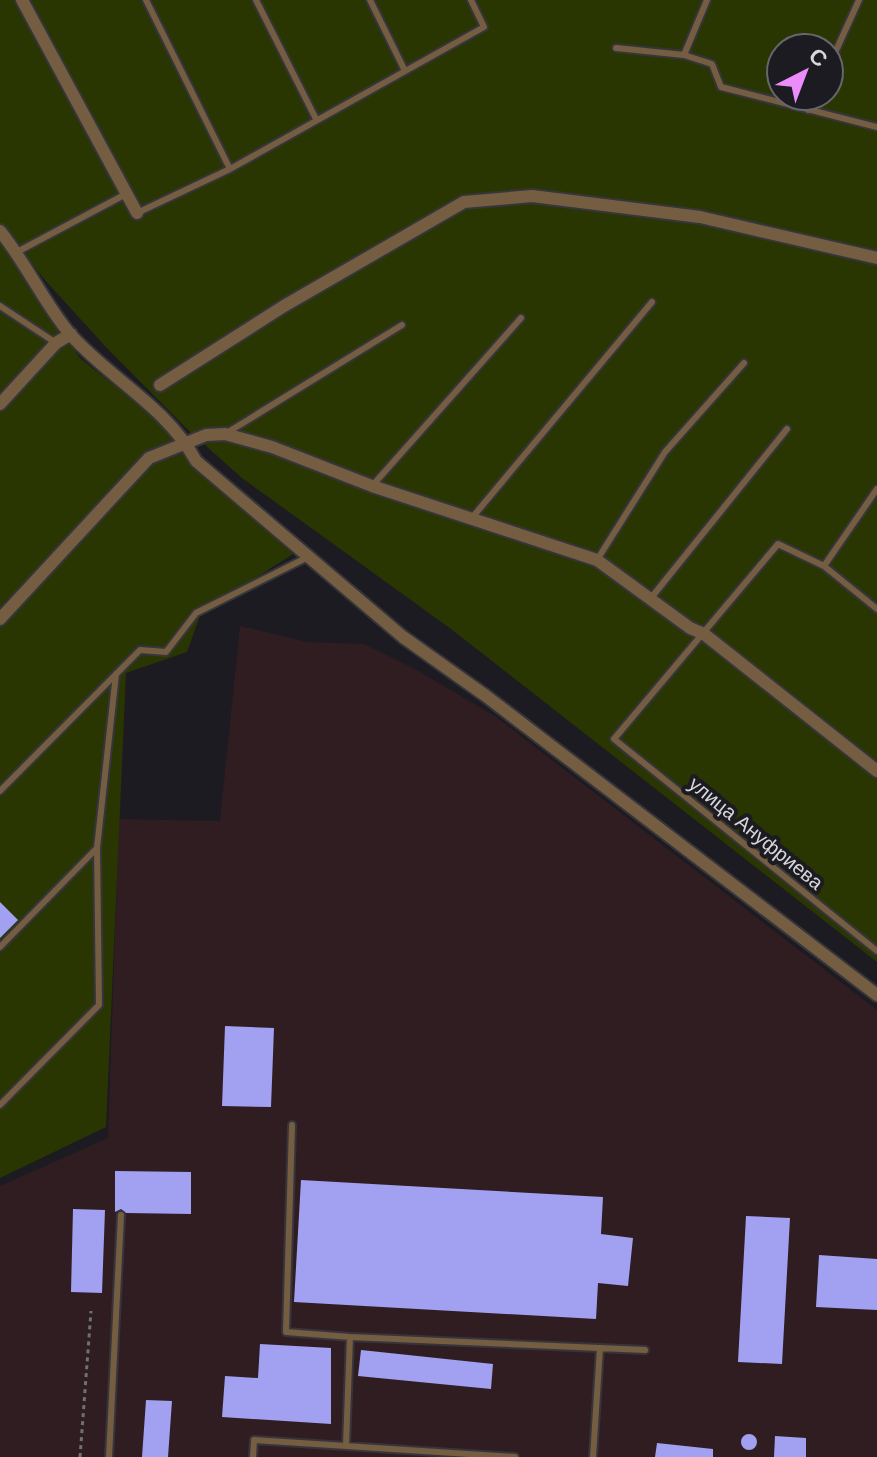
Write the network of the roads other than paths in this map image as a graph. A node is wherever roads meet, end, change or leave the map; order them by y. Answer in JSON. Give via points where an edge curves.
{"nodes":[{"id":1,"x":22,"y":0,"type":"edge"},
{"id":2,"x":146,"y":0,"type":"edge"},
{"id":3,"x":256,"y":0,"type":"edge"},
{"id":4,"x":370,"y":0,"type":"edge"},
{"id":5,"x":471,"y":0,"type":"edge"},
{"id":6,"x":707,"y":0,"type":"edge"},
{"id":7,"x":859,"y":0,"type":"edge"},
{"id":8,"x":844,"y":32,"type":"edge"},
{"id":9,"x":616,"y":48,"type":"dead end"},
{"id":10,"x":684,"y":55,"type":"junction"},
{"id":11,"x":405,"y":71,"type":"junction"},
{"id":12,"x":765,"y":99,"type":"edge"},
{"id":13,"x":816,"y":112,"type":"edge"},
{"id":14,"x":316,"y":119,"type":"junction"},
{"id":15,"x":877,"y":127,"type":"edge"},
{"id":16,"x":230,"y":169,"type":"junction"},
{"id":17,"x":126,"y":194,"type":"junction"},
{"id":18,"x":137,"y":213,"type":"joint"},
{"id":19,"x":0,"y":231,"type":"edge"},
{"id":20,"x":17,"y":252,"type":"junction"},
{"id":21,"x":877,"y":258,"type":"edge"},
{"id":22,"x":652,"y":302,"type":"dead end"},
{"id":23,"x":0,"y":306,"type":"edge"},
{"id":24,"x":521,"y":318,"type":"dead end"},
{"id":25,"x":402,"y":325,"type":"dead end"},
{"id":26,"x":71,"y":334,"type":"junction"},
{"id":27,"x":56,"y":343,"type":"junction"},
{"id":28,"x":744,"y":363,"type":"dead end"},
{"id":29,"x":160,"y":385,"type":"dead end"},
{"id":30,"x":0,"y":404,"type":"edge"},
{"id":31,"x":787,"y":429,"type":"dead end"},
{"id":32,"x":225,"y":434,"type":"junction"},
{"id":33,"x":186,"y":443,"type":"junction"},
{"id":34,"x":372,"y":486,"type":"junction"},
{"id":35,"x":875,"y":494,"type":"edge"},
{"id":36,"x":471,"y":519,"type":"junction"},
{"id":37,"x":308,"y":557,"type":"junction"},
{"id":38,"x":597,"y":560,"type":"junction"},
{"id":39,"x":824,"y":566,"type":"junction"},
{"id":40,"x":650,"y":599,"type":"junction"},
{"id":41,"x":877,"y":609,"type":"edge"},
{"id":42,"x":0,"y":619,"type":"edge"},
{"id":43,"x":704,"y":634,"type":"junction"},
{"id":44,"x":116,"y":674,"type":"junction"},
{"id":45,"x":877,"y":771,"type":"edge"},
{"id":46,"x":0,"y":791,"type":"edge"},
{"id":47,"x":97,"y":848,"type":"junction"},
{"id":48,"x":0,"y":947,"type":"edge"},
{"id":49,"x":877,"y":951,"type":"edge"},
{"id":50,"x":877,"y":995,"type":"edge"},
{"id":51,"x":0,"y":1105,"type":"edge"},
{"id":52,"x":292,"y":1125,"type":"dead end"},
{"id":53,"x":121,"y":1215,"type":"dead end"},
{"id":54,"x":350,"y":1337,"type":"junction"},
{"id":55,"x":600,"y":1348,"type":"junction"},
{"id":56,"x":645,"y":1350,"type":"dead end"},
{"id":57,"x":346,"y":1446,"type":"junction"},
{"id":58,"x":109,"y":1457,"type":"edge"},
{"id":59,"x":253,"y":1457,"type":"edge"},
{"id":60,"x":515,"y":1457,"type":"edge"},
{"id":61,"x":593,"y":1457,"type":"edge"}],
"edges":[{"from":1,"to":17,"type":"street"},
{"from":2,"to":16,"type":"lane"},
{"from":3,"to":14,"type":"lane"},
{"from":4,"to":11,"type":"lane"},
{"from":5,"to":11,"type":"lane","via":[[484,27]]},
{"from":6,"to":10,"type":"lane"},
{"from":7,"to":8,"type":"lane"},
{"from":9,"to":10,"type":"lane"},
{"from":10,"to":12,"type":"lane","via":[[712,64],[721,87]]},
{"from":11,"to":14,"type":"lane"},
{"from":13,"to":15,"type":"lane"},
{"from":14,"to":16,"type":"lane"},
{"from":16,"to":18,"type":"lane"},
{"from":17,"to":18,"type":"street"},
{"from":17,"to":20,"type":"lane"},
{"from":19,"to":20,"type":"street"},
{"from":20,"to":26,"type":"street"},
{"from":21,"to":29,"type":"street","via":[[700,217],[532,196],[464,202]]},
{"from":22,"to":36,"type":"lane"},
{"from":23,"to":27,"type":"lane"},
{"from":24,"to":34,"type":"lane"},
{"from":25,"to":32,"type":"lane"},
{"from":26,"to":27,"type":"street"},
{"from":26,"to":33,"type":"street","via":[[144,397]]},
{"from":27,"to":30,"type":"street"},
{"from":28,"to":38,"type":"lane","via":[[665,452]]},
{"from":31,"to":40,"type":"lane"},
{"from":32,"to":33,"type":"street"},
{"from":32,"to":34,"type":"street"},
{"from":33,"to":37,"type":"street","via":[[196,461]]},
{"from":33,"to":42,"type":"street","via":[[149,458]]},
{"from":34,"to":36,"type":"street"},
{"from":35,"to":39,"type":"lane"},
{"from":36,"to":38,"type":"street"},
{"from":37,"to":44,"type":"lane","via":[[196,613],[166,652],[140,650]]},
{"from":37,"to":50,"type":"street","via":[[403,637]]},
{"from":38,"to":40,"type":"street"},
{"from":39,"to":41,"type":"lane"},
{"from":39,"to":43,"type":"lane","via":[[778,544]]},
{"from":40,"to":43,"type":"street"},
{"from":43,"to":45,"type":"street"},
{"from":43,"to":49,"type":"lane","name":"улица Ануфриева","via":[[614,739]]},
{"from":44,"to":46,"type":"lane"},
{"from":44,"to":47,"type":"lane"},
{"from":47,"to":48,"type":"lane"},
{"from":47,"to":51,"type":"lane","via":[[99,1005]]},
{"from":52,"to":54,"type":"lane","via":[[286,1332]]},
{"from":53,"to":58,"type":"lane"},
{"from":54,"to":55,"type":"lane"},
{"from":54,"to":57,"type":"lane"},
{"from":55,"to":56,"type":"lane"},
{"from":55,"to":61,"type":"lane"},
{"from":57,"to":59,"type":"lane","via":[[254,1440]]},
{"from":57,"to":60,"type":"lane"}]}
